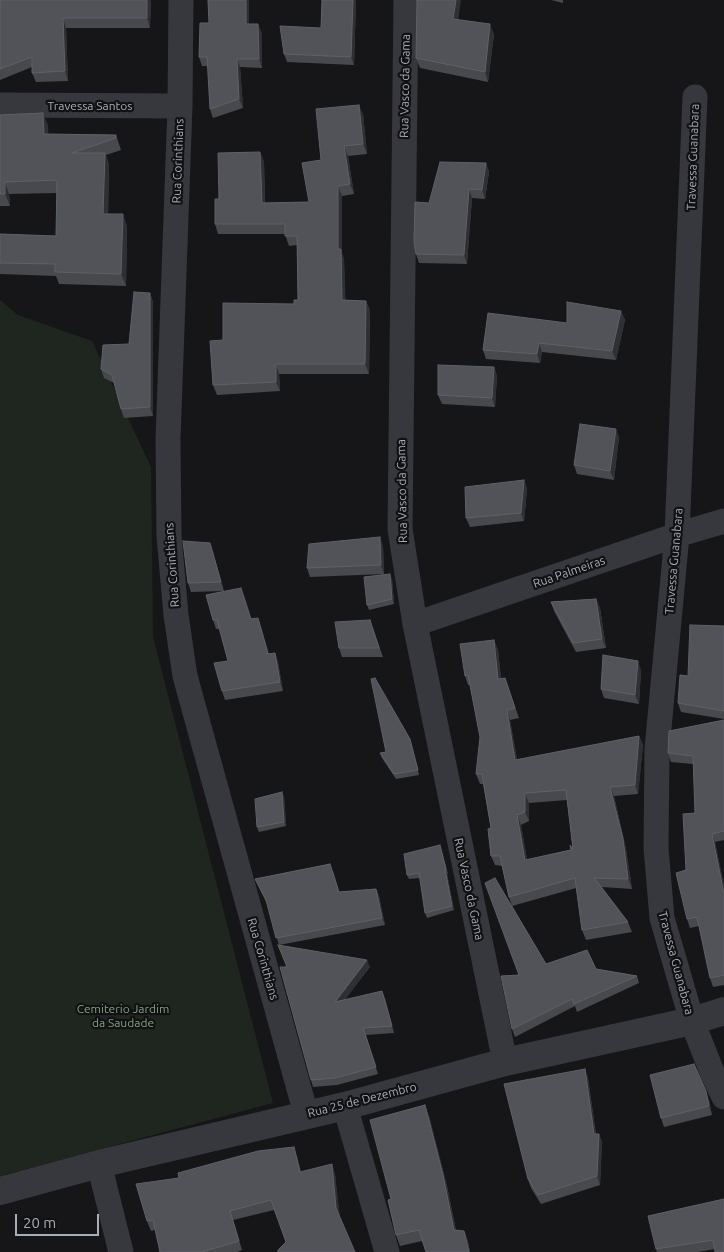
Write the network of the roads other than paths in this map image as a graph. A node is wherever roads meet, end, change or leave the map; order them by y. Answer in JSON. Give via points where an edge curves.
{"nodes":[{"id":1,"x":182,"y":0,"type":"edge"},
{"id":2,"x":406,"y":0,"type":"edge"},
{"id":3,"x":695,"y":97,"type":"dead end"},
{"id":4,"x":0,"y":106,"type":"edge"},
{"id":5,"x":180,"y":106,"type":"junction"},
{"id":6,"x":724,"y":521,"type":"edge"},
{"id":7,"x":677,"y":535,"type":"junction"},
{"id":8,"x":415,"y":624,"type":"junction"},
{"id":9,"x":724,"y":1011,"type":"edge"},
{"id":10,"x":692,"y":1021,"type":"junction"},
{"id":11,"x":505,"y":1062,"type":"junction"},
{"id":12,"x":724,"y":1097,"type":"edge"},
{"id":13,"x":345,"y":1106,"type":"junction"},
{"id":14,"x":306,"y":1114,"type":"junction"},
{"id":15,"x":98,"y":1164,"type":"junction"},
{"id":16,"x":0,"y":1191,"type":"edge"},
{"id":17,"x":121,"y":1252,"type":"edge"},
{"id":18,"x":387,"y":1252,"type":"edge"}],
"edges":[{"from":1,"to":5,"type":"street","name":"Rua Corinthians"},
{"from":2,"to":8,"type":"street","name":"Rua Vasco da Gama","via":[[400,529]]},
{"from":3,"to":7,"type":"street","name":"Travessa Guanabara"},
{"from":4,"to":5,"type":"street","name":"Travessa Santos"},
{"from":5,"to":14,"type":"street","name":"Rua Corinthians","via":[[168,439],[169,536],[176,615],[185,676]]},
{"from":6,"to":7,"type":"street","name":"Rua Palmeiras"},
{"from":7,"to":8,"type":"street","name":"Rua Palmeiras"},
{"from":7,"to":10,"type":"street","name":"Travessa Guanabara","via":[[657,749],[656,848],[662,918]]},
{"from":8,"to":11,"type":"street","name":"Rua Vasco da Gama"},
{"from":9,"to":10,"type":"street","name":"Rua 25 de Dezembro"},
{"from":10,"to":11,"type":"street","name":"Rua 25 de Dezembro"},
{"from":10,"to":12,"type":"street","name":"Travessa Guanabara"},
{"from":11,"to":13,"type":"street","name":"Rua 25 de Dezembro"},
{"from":13,"to":14,"type":"street","name":"Rua 25 de Dezembro"},
{"from":13,"to":18,"type":"street"},
{"from":14,"to":15,"type":"street","name":"Rua 25 de Dezembro"},
{"from":15,"to":16,"type":"street","name":"Rua 25 de Dezembro"},
{"from":15,"to":17,"type":"street"}]}
